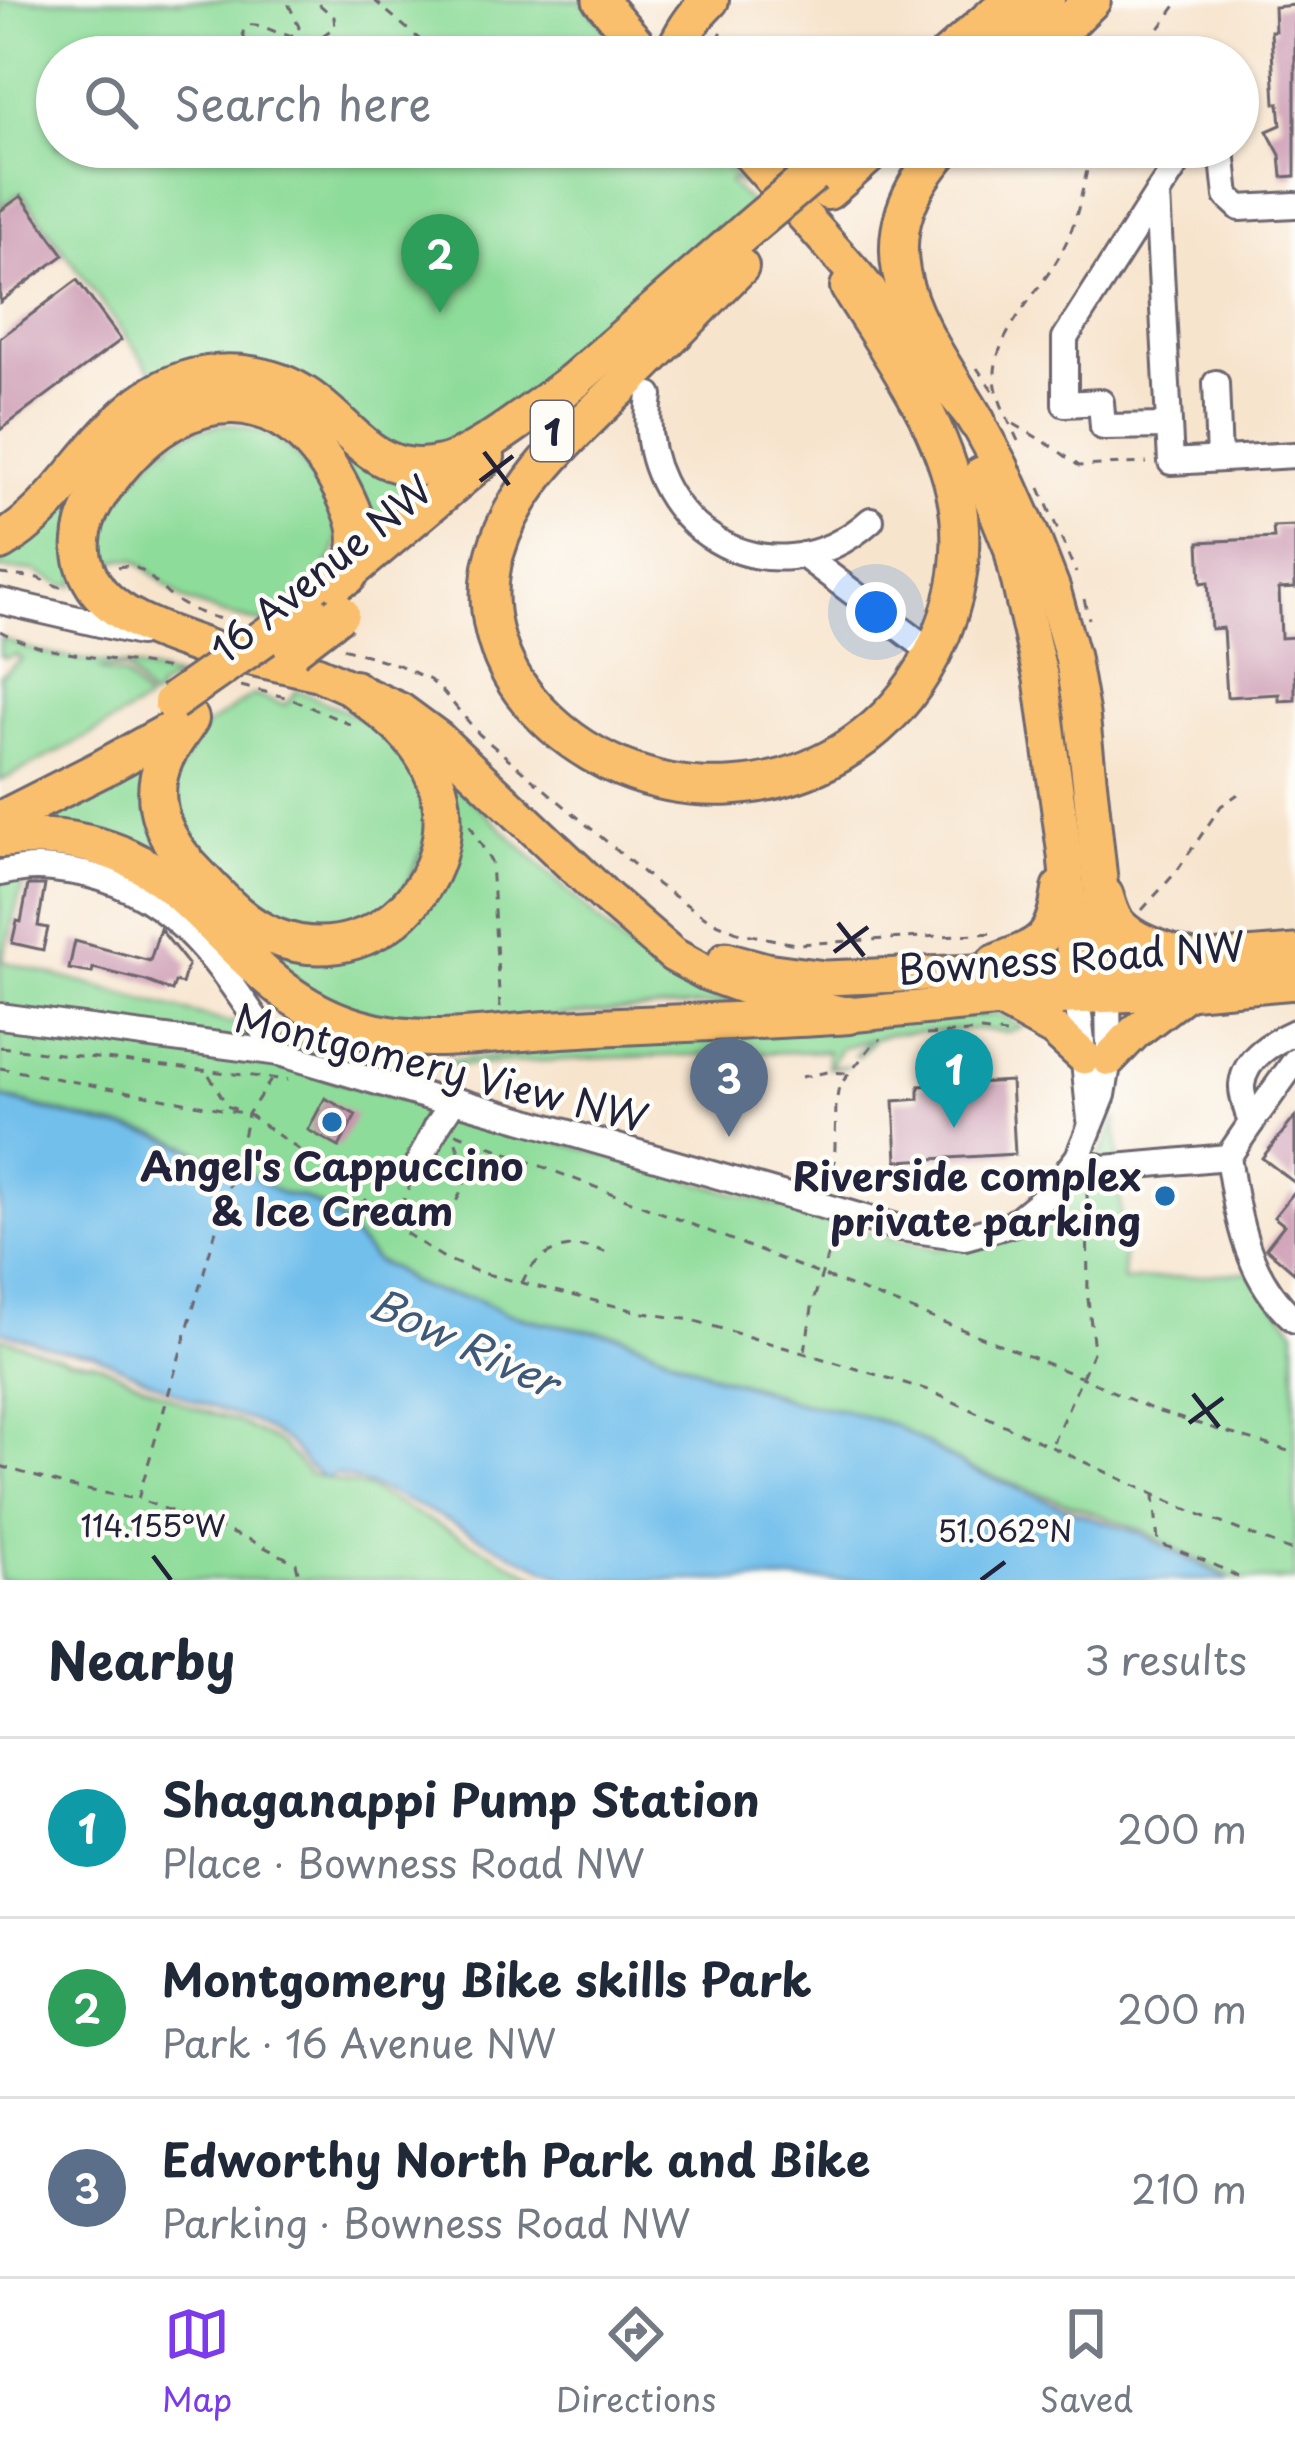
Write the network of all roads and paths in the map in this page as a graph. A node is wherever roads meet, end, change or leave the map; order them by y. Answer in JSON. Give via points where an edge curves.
{"nodes":[{"id":1,"x":290,"y":0,"type":"edge"},
{"id":2,"x":314,"y":0,"type":"edge"},
{"id":3,"x":374,"y":0,"type":"edge"},
{"id":4,"x":600,"y":0,"type":"edge"},
{"id":5,"x":621,"y":0,"type":"edge"},
{"id":6,"x":998,"y":0,"type":"edge"},
{"id":7,"x":1011,"y":0,"type":"edge"},
{"id":8,"x":1046,"y":0,"type":"edge"},
{"id":9,"x":1092,"y":0,"type":"edge"},
{"id":10,"x":1180,"y":0,"type":"edge"},
{"id":11,"x":721,"y":5,"type":"edge"},
{"id":12,"x":244,"y":36,"type":"edge"},
{"id":13,"x":286,"y":36,"type":"edge"},
{"id":14,"x":291,"y":36,"type":"edge"},
{"id":15,"x":326,"y":36,"type":"edge"},
{"id":16,"x":416,"y":36,"type":"edge"},
{"id":17,"x":631,"y":36,"type":"edge"},
{"id":18,"x":651,"y":36,"type":"edge"},
{"id":19,"x":681,"y":36,"type":"edge"},
{"id":20,"x":716,"y":36,"type":"edge"},
{"id":21,"x":964,"y":36,"type":"edge"},
{"id":22,"x":969,"y":36,"type":"edge"},
{"id":23,"x":1004,"y":36,"type":"edge"},
{"id":24,"x":1055,"y":36,"type":"edge"},
{"id":25,"x":1153,"y":36,"type":"edge"},
{"id":26,"x":745,"y":168,"type":"edge"},
{"id":27,"x":762,"y":168,"type":"edge"},
{"id":28,"x":830,"y":168,"type":"edge"},
{"id":29,"x":844,"y":168,"type":"edge"},
{"id":30,"x":928,"y":168,"type":"edge"},
{"id":31,"x":1088,"y":168,"type":"edge"},
{"id":32,"x":1174,"y":168,"type":"edge"},
{"id":33,"x":1224,"y":168,"type":"edge"},
{"id":34,"x":820,"y":183,"type":"junction"},
{"id":35,"x":1156,"y":194,"type":"junction"},
{"id":36,"x":1295,"y":205,"type":"edge"},
{"id":37,"x":750,"y":249,"type":"junction"},
{"id":38,"x":849,"y":287,"type":"junction"},
{"id":39,"x":574,"y":381,"type":"junction"},
{"id":40,"x":1216,"y":383,"type":"dead end"},
{"id":41,"x":650,"y":395,"type":"dead end"},
{"id":42,"x":993,"y":421,"type":"junction"},
{"id":43,"x":1168,"y":426,"type":"junction"},
{"id":44,"x":1023,"y":452,"type":"dead end"},
{"id":45,"x":1295,"y":455,"type":"edge"},
{"id":46,"x":1219,"y":459,"type":"junction"},
{"id":47,"x":1166,"y":462,"type":"junction"},
{"id":48,"x":1033,"y":472,"type":"dead end"},
{"id":49,"x":871,"y":520,"type":"dead end"},
{"id":50,"x":0,"y":542,"type":"edge"},
{"id":51,"x":803,"y":555,"type":"junction"},
{"id":52,"x":106,"y":572,"type":"dead end"},
{"id":53,"x":0,"y":574,"type":"edge"},
{"id":54,"x":348,"y":576,"type":"junction"},
{"id":55,"x":1078,"y":580,"type":"dead end"},
{"id":56,"x":71,"y":591,"type":"dead end"},
{"id":57,"x":1083,"y":596,"type":"dead end"},
{"id":58,"x":0,"y":601,"type":"edge"},
{"id":59,"x":324,"y":610,"type":"junction"},
{"id":60,"x":1091,"y":628,"type":"dead end"},
{"id":61,"x":0,"y":631,"type":"edge"},
{"id":62,"x":219,"y":635,"type":"junction"},
{"id":63,"x":367,"y":653,"type":"dead end"},
{"id":64,"x":933,"y":653,"type":"junction"},
{"id":65,"x":148,"y":663,"type":"dead end"},
{"id":66,"x":354,"y":689,"type":"junction"},
{"id":67,"x":290,"y":698,"type":"dead end"},
{"id":68,"x":190,"y":710,"type":"junction"},
{"id":69,"x":358,"y":728,"type":"dead end"},
{"id":70,"x":0,"y":794,"type":"edge"},
{"id":71,"x":1238,"y":794,"type":"dead end"},
{"id":72,"x":463,"y":815,"type":"dead end"},
{"id":73,"x":0,"y":820,"type":"edge"},
{"id":74,"x":0,"y":839,"type":"edge"},
{"id":75,"x":1066,"y":855,"type":"junction"},
{"id":76,"x":0,"y":873,"type":"edge"},
{"id":77,"x":1100,"y":879,"type":"junction"},
{"id":78,"x":1133,"y":921,"type":"dead end"},
{"id":79,"x":996,"y":933,"type":"dead end"},
{"id":80,"x":656,"y":938,"type":"junction"},
{"id":81,"x":1295,"y":952,"type":"edge"},
{"id":82,"x":1202,"y":961,"type":"junction"},
{"id":83,"x":971,"y":970,"type":"junction"},
{"id":84,"x":1091,"y":981,"type":"junction"},
{"id":85,"x":1295,"y":982,"type":"edge"},
{"id":86,"x":1187,"y":992,"type":"junction"},
{"id":87,"x":1000,"y":1000,"type":"junction"},
{"id":88,"x":849,"y":1015,"type":"junction"},
{"id":89,"x":0,"y":1016,"type":"edge"},
{"id":90,"x":501,"y":1020,"type":"dead end"},
{"id":91,"x":1295,"y":1032,"type":"edge"},
{"id":92,"x":1006,"y":1034,"type":"dead end"},
{"id":93,"x":910,"y":1035,"type":"dead end"},
{"id":94,"x":886,"y":1037,"type":"dead end"},
{"id":95,"x":0,"y":1047,"type":"edge"},
{"id":96,"x":279,"y":1053,"type":"junction"},
{"id":97,"x":1096,"y":1058,"type":"junction"},
{"id":98,"x":1295,"y":1061,"type":"edge"},
{"id":99,"x":468,"y":1064,"type":"dead end"},
{"id":100,"x":0,"y":1068,"type":"edge"},
{"id":101,"x":207,"y":1072,"type":"junction"},
{"id":102,"x":848,"y":1073,"type":"junction"},
{"id":103,"x":801,"y":1078,"type":"dead end"},
{"id":104,"x":272,"y":1079,"type":"junction"},
{"id":105,"x":300,"y":1080,"type":"dead end"},
{"id":106,"x":443,"y":1099,"type":"junction"},
{"id":107,"x":248,"y":1114,"type":"junction"},
{"id":108,"x":1250,"y":1124,"type":"junction"},
{"id":109,"x":1228,"y":1157,"type":"junction"},
{"id":110,"x":1084,"y":1161,"type":"junction"},
{"id":111,"x":418,"y":1164,"type":"joint"},
{"id":112,"x":833,"y":1208,"type":"junction"},
{"id":113,"x":393,"y":1225,"type":"junction"},
{"id":114,"x":605,"y":1252,"type":"dead end"},
{"id":115,"x":820,"y":1274,"type":"junction"},
{"id":116,"x":522,"y":1282,"type":"junction"},
{"id":117,"x":1295,"y":1320,"type":"edge"},
{"id":118,"x":805,"y":1353,"type":"junction"},
{"id":119,"x":1083,"y":1378,"type":"junction"},
{"id":120,"x":1052,"y":1445,"type":"junction"},
{"id":121,"x":1295,"y":1453,"type":"edge"},
{"id":122,"x":0,"y":1466,"type":"edge"},
{"id":123,"x":1154,"y":1495,"type":"junction"},
{"id":124,"x":138,"y":1499,"type":"junction"},
{"id":125,"x":1295,"y":1552,"type":"edge"},
{"id":126,"x":300,"y":1580,"type":"edge"},
{"id":127,"x":1244,"y":1580,"type":"edge"}],
"edges":[{"from":1,"to":14,"type":"path","via":[[299,24]]},
{"from":2,"to":15,"type":"path","via":[[334,17]]},
{"from":3,"to":16,"type":"path"},
{"from":4,"to":17,"type":"main road"},
{"from":5,"to":18,"type":"main road"},
{"from":6,"to":21,"type":"highway"},
{"from":7,"to":22,"type":"highway"},
{"from":8,"to":23,"type":"highway"},
{"from":9,"to":24,"type":"highway"},
{"from":10,"to":25,"type":"path"},
{"from":11,"to":19,"type":"highway","via":[[697,12]]},
{"from":11,"to":20,"type":"path"},
{"from":12,"to":13,"type":"path","via":[[256,24]]},
{"from":26,"to":38,"type":"main road"},
{"from":27,"to":42,"type":"main road"},
{"from":28,"to":34,"type":"highway","name":"16 Avenue NW","number":"1"},
{"from":29,"to":34,"type":"highway","name":"16 Avenue NW","number":"1"},
{"from":30,"to":42,"type":"highway","via":[[899,231],[904,290]]},
{"from":31,"to":42,"type":"path","via":[[1063,251],[997,357]]},
{"from":32,"to":35,"type":"street"},
{"from":33,"to":36,"type":"street","via":[[1227,196],[1240,208]]},
{"from":34,"to":37,"type":"highway","name":"16 Avenue NW","number":"1"},
{"from":35,"to":43,"type":"street"},
{"from":35,"to":43,"type":"street","via":[[1065,338],[1065,404],[1102,402],[1103,427]]},
{"from":37,"to":39,"type":"highway","name":"16 Avenue NW","number":"1"},
{"from":37,"to":59,"type":"highway","name":"16 Avenue NW","number":"1"},
{"from":37,"to":64,"type":"highway","via":[[536,473],[508,518],[490,578],[505,662],[540,713],[606,762],[680,785],[727,787],[800,773],[846,750],[897,706]]},
{"from":38,"to":64,"type":"highway","via":[[930,424],[958,512],[959,571]]},
{"from":38,"to":75,"type":"main road","via":[[956,429],[1011,548],[1041,679]]},
{"from":39,"to":50,"type":"highway","via":[[467,454],[418,466],[372,453],[322,407],[266,377],[192,378],[133,409]]},
{"from":39,"to":54,"type":"highway","name":"16 Avenue NW","number":"1"},
{"from":40,"to":46,"type":"street"},
{"from":41,"to":51,"type":"street","via":[[655,467],[688,518],[739,551]]},
{"from":42,"to":44,"type":"path"},
{"from":42,"to":47,"type":"path","via":[[1079,466]]},
{"from":42,"to":77,"type":"main road","via":[[1001,466],[1072,657]]},
{"from":43,"to":47,"type":"street"},
{"from":45,"to":46,"type":"street"},
{"from":46,"to":47,"type":"street"},
{"from":48,"to":55,"type":"path"},
{"from":49,"to":51,"type":"street","via":[[842,542]]},
{"from":51,"to":64,"type":"street"},
{"from":52,"to":62,"type":"path","via":[[140,568]]},
{"from":53,"to":56,"type":"path"},
{"from":54,"to":59,"type":"highway","name":"16 Avenue NW","number":"1"},
{"from":54,"to":62,"type":"highway","via":[[358,554],[355,519],[324,459],[299,431],[270,413],[233,405],[171,420],[104,487],[84,525],[82,556],[98,590],[124,614]]},
{"from":57,"to":60,"type":"path"},
{"from":58,"to":62,"type":"street","name":"Bowness Road NW"},
{"from":59,"to":68,"type":"highway","name":"16 Avenue NW","number":"1","bridge":true},
{"from":61,"to":65,"type":"path"},
{"from":62,"to":66,"type":"main road","name":"Bowness Road NW"},
{"from":63,"to":79,"type":"path","via":[[430,680],[479,734],[658,885],[737,932],[794,944]]},
{"from":66,"to":68,"type":"highway","via":[[421,751],[442,816],[434,865],[419,895],[382,929],[349,943],[313,946],[261,931],[174,850],[159,814],[159,780]]},
{"from":66,"to":80,"type":"main road","name":"Bowness Road NW","via":[[438,738]]},
{"from":67,"to":69,"type":"path"},
{"from":68,"to":70,"type":"highway","name":"16 Avenue NW","number":"1"},
{"from":68,"to":73,"type":"highway","name":"16 Avenue NW","number":"1","via":[[104,768]]},
{"from":71,"to":78,"type":"path"},
{"from":72,"to":90,"type":"path","via":[[491,862]]},
{"from":74,"to":88,"type":"highway","via":[[63,839],[126,857],[164,880],[280,990],[364,1030],[411,1038]]},
{"from":75,"to":83,"type":"main road","via":[[1055,920],[1044,937]]},
{"from":75,"to":84,"type":"main road"},
{"from":76,"to":96,"type":"street","via":[[34,866],[144,894],[223,972]]},
{"from":77,"to":82,"type":"main road","via":[[1116,921],[1129,932]]},
{"from":77,"to":84,"type":"main road"},
{"from":80,"to":83,"type":"main road","name":"Bowness Road NW","via":[[825,978]]},
{"from":80,"to":88,"type":"main road","name":"Bowness Road NW","via":[[708,974]]},
{"from":81,"to":82,"type":"main road","name":"Bowness Road NW"},
{"from":82,"to":84,"type":"main road","name":"Bowness Road NW"},
{"from":83,"to":84,"type":"main road","name":"Bowness Road NW"},
{"from":84,"to":86,"type":"main road","name":"Bowness Road NW"},
{"from":84,"to":87,"type":"main road","name":"Bowness Road NW"},
{"from":84,"to":97,"type":"street","name":"Montgomery View NW"},
{"from":85,"to":86,"type":"main road","name":"Bowness Road NW"},
{"from":86,"to":97,"type":"main road"},
{"from":87,"to":88,"type":"main road","name":"Bowness Road NW"},
{"from":87,"to":97,"type":"main road"},
{"from":89,"to":96,"type":"street","name":"Montgomery View NW"},
{"from":91,"to":108,"type":"street","via":[[1250,1065],[1242,1086]]},
{"from":92,"to":93,"type":"path"},
{"from":94,"to":102,"type":"path"},
{"from":95,"to":101,"type":"path"},
{"from":96,"to":106,"type":"street","name":"Montgomery View NW"},
{"from":97,"to":110,"type":"street","name":"Montgomery View NW","via":[[1103,1095]]},
{"from":98,"to":108,"type":"street"},
{"from":99,"to":106,"type":"path","via":[[438,1074]]},
{"from":100,"to":107,"type":"path"},
{"from":101,"to":104,"type":"path"},
{"from":101,"to":107,"type":"path","via":[[227,1106]]},
{"from":102,"to":103,"type":"path"},
{"from":102,"to":112,"type":"path","via":[[836,1104]]},
{"from":104,"to":105,"type":"path"},
{"from":104,"to":107,"type":"path"},
{"from":106,"to":111,"type":"street"},
{"from":106,"to":112,"type":"street","name":"Montgomery View NW"},
{"from":107,"to":113,"type":"path"},
{"from":107,"to":124,"type":"path"},
{"from":108,"to":109,"type":"street"},
{"from":109,"to":110,"type":"street","via":[[1105,1168]]},
{"from":109,"to":117,"type":"street","via":[[1248,1254],[1269,1294]]},
{"from":110,"to":112,"type":"street","name":"Montgomery View NW","via":[[1012,1223],[965,1237]]},
{"from":110,"to":119,"type":"path","via":[[1094,1345]]},
{"from":111,"to":113,"type":"path"},
{"from":112,"to":115,"type":"path"},
{"from":113,"to":115,"type":"path","via":[[443,1218],[456,1208],[468,1174],[454,1132]]},
{"from":113,"to":116,"type":"path","via":[[444,1258]]},
{"from":114,"to":116,"type":"path","via":[[560,1247]]},
{"from":115,"to":118,"type":"path"},
{"from":115,"to":119,"type":"path"},
{"from":116,"to":118,"type":"path"},
{"from":118,"to":120,"type":"path","via":[[928,1390]]},
{"from":119,"to":120,"type":"path"},
{"from":119,"to":121,"type":"path","via":[[1156,1411]]},
{"from":120,"to":123,"type":"path"},
{"from":122,"to":124,"type":"path"},
{"from":123,"to":125,"type":"path"},
{"from":123,"to":127,"type":"path","via":[[1158,1543]]},
{"from":124,"to":126,"type":"path","via":[[296,1562]]}]}
